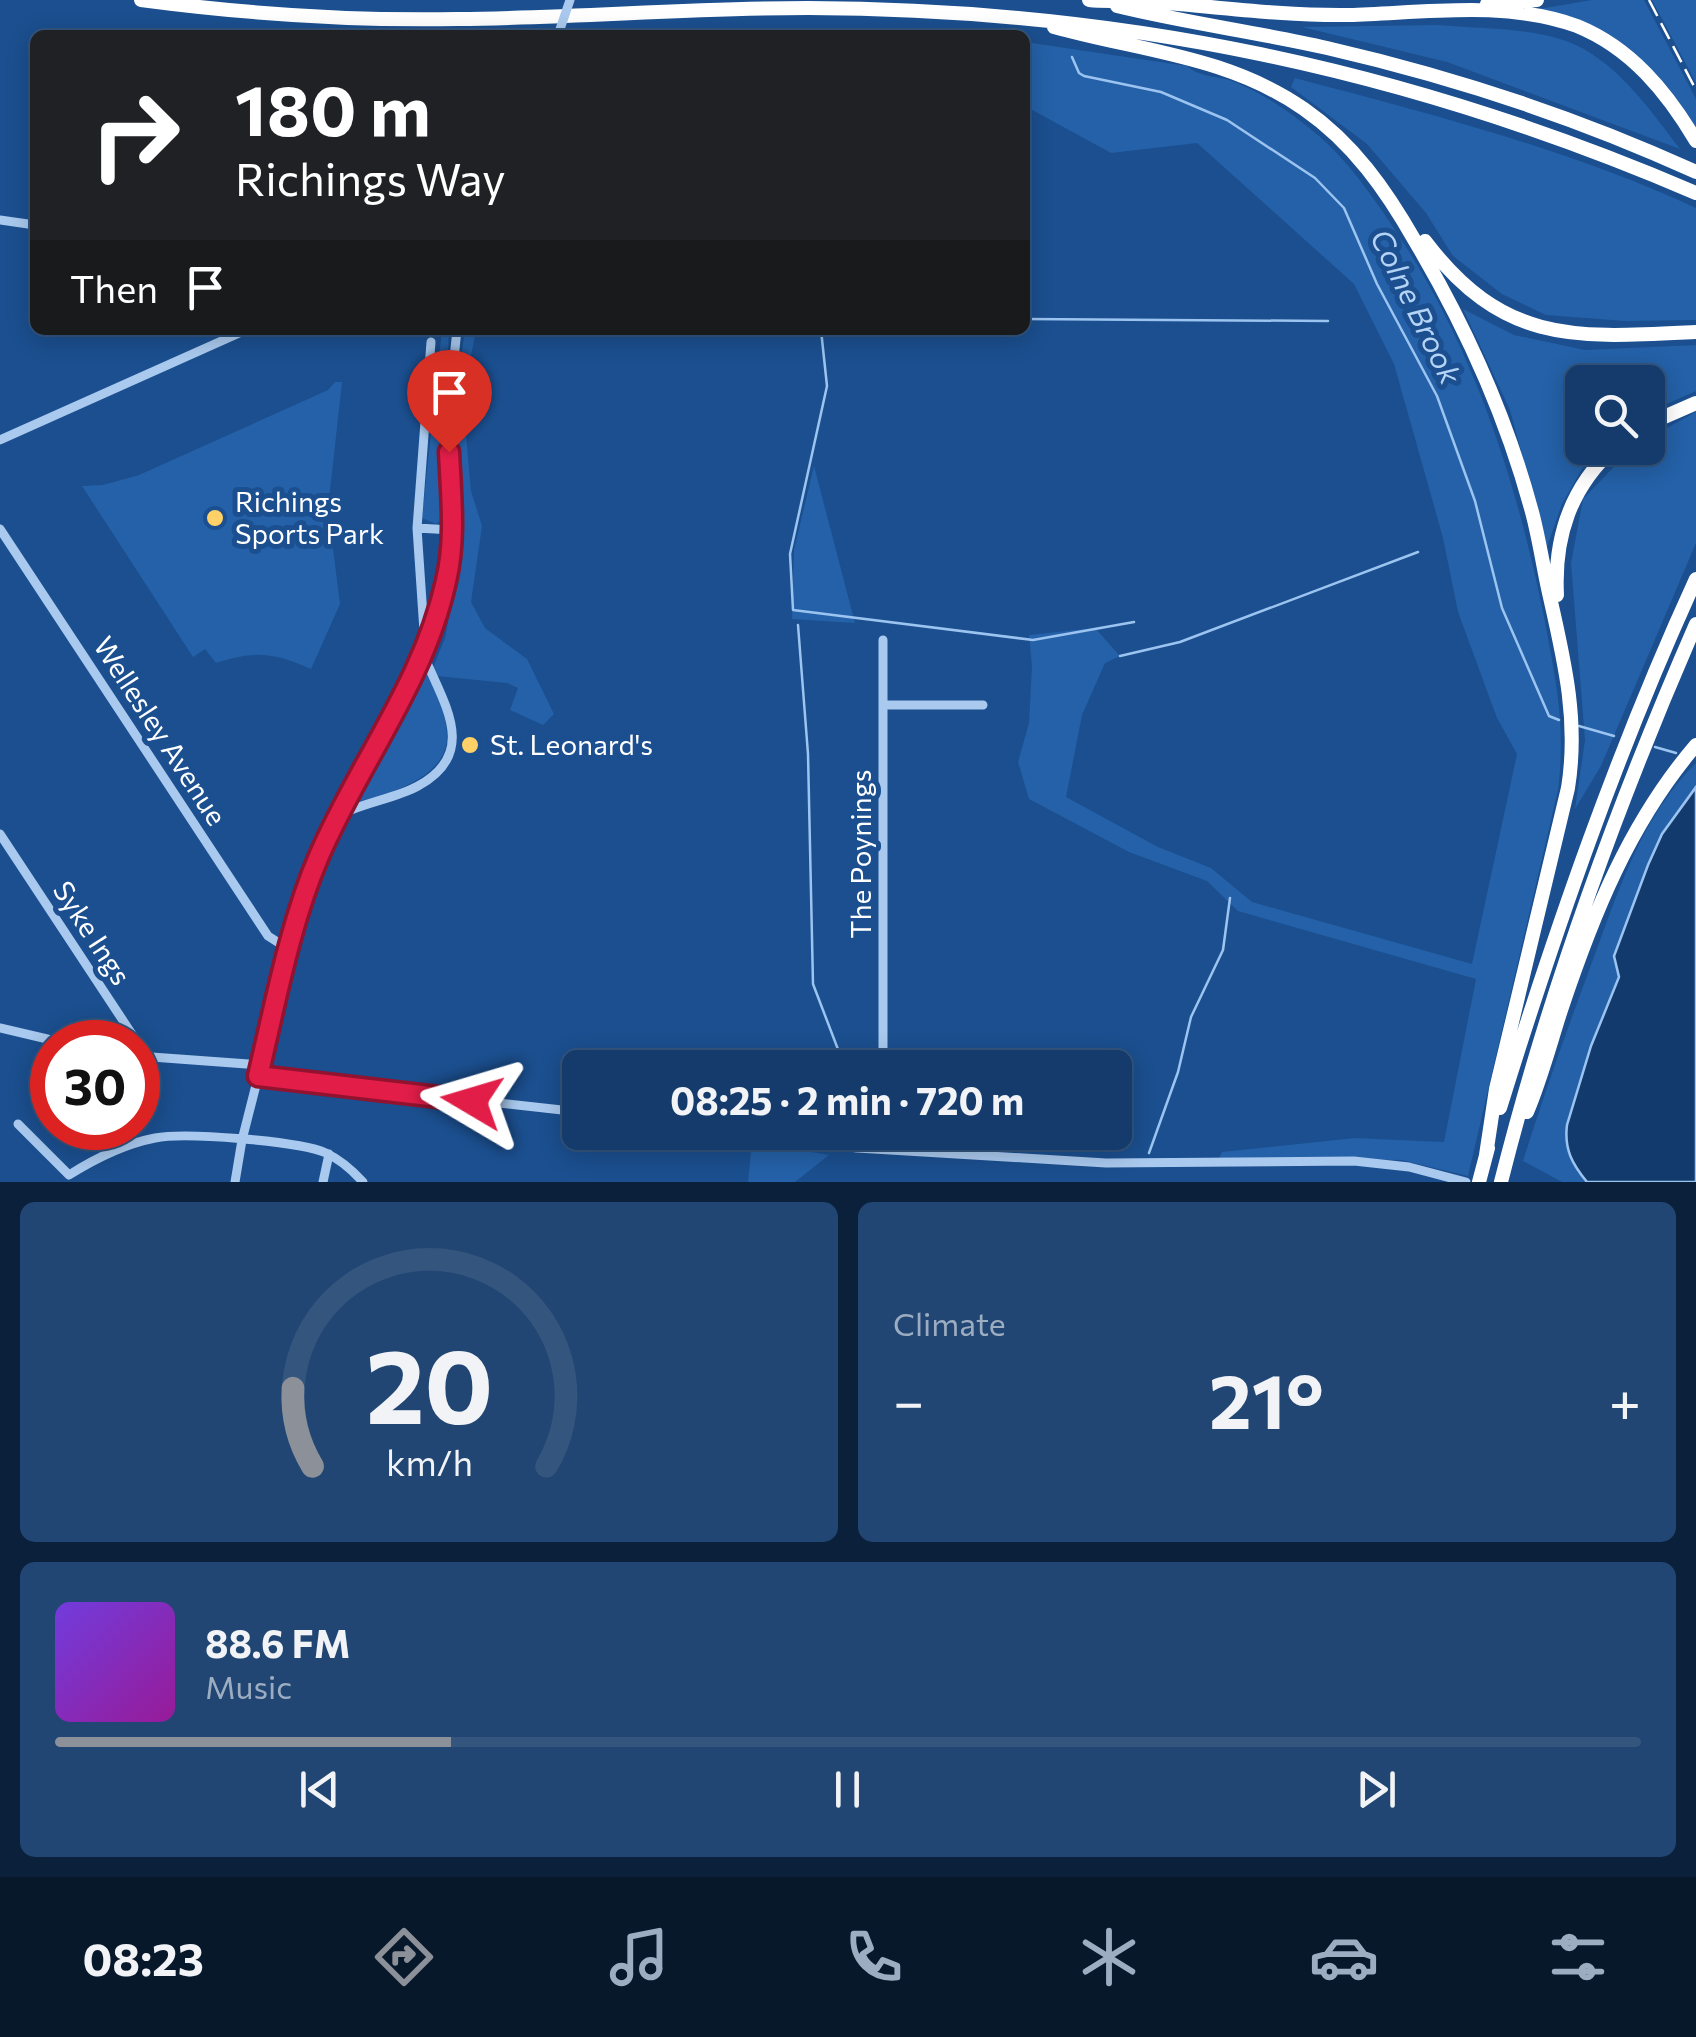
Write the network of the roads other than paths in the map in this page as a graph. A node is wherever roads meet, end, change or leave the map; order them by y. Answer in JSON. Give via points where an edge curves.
{"nodes":[{"id":1,"x":141,"y":0,"type":"edge"},
{"id":2,"x":570,"y":0,"type":"edge"},
{"id":3,"x":1093,"y":0,"type":"edge"},
{"id":4,"x":1538,"y":0,"type":"edge"},
{"id":5,"x":1452,"y":10,"type":"junction"},
{"id":6,"x":1029,"y":20,"type":"junction"},
{"id":7,"x":560,"y":30,"type":"edge"},
{"id":8,"x":1696,"y":141,"type":"edge"},
{"id":9,"x":1696,"y":172,"type":"edge"},
{"id":10,"x":1696,"y":194,"type":"edge"},
{"id":11,"x":1404,"y":219,"type":"junction"},
{"id":12,"x":0,"y":220,"type":"edge"},
{"id":13,"x":30,"y":224,"type":"edge"},
{"id":14,"x":1696,"y":332,"type":"edge"},
{"id":15,"x":235,"y":335,"type":"edge"},
{"id":16,"x":456,"y":335,"type":"edge"},
{"id":17,"x":431,"y":342,"type":"dead end"},
{"id":18,"x":1696,"y":403,"type":"edge"},
{"id":19,"x":1665,"y":417,"type":"edge"},
{"id":20,"x":0,"y":440,"type":"edge"},
{"id":21,"x":1599,"y":465,"type":"edge"},
{"id":22,"x":417,"y":528,"type":"junction"},
{"id":23,"x":0,"y":529,"type":"edge"},
{"id":24,"x":452,"y":530,"type":"junction"},
{"id":25,"x":1696,"y":580,"type":"edge"},
{"id":26,"x":1696,"y":624,"type":"edge"},
{"id":27,"x":1560,"y":636,"type":"junction"},
{"id":28,"x":883,"y":640,"type":"dead end"},
{"id":29,"x":425,"y":655,"type":"junction"},
{"id":30,"x":883,"y":705,"type":"junction"},
{"id":31,"x":983,"y":706,"type":"dead end"},
{"id":32,"x":1696,"y":746,"type":"edge"},
{"id":33,"x":341,"y":814,"type":"junction"},
{"id":34,"x":0,"y":834,"type":"edge"},
{"id":35,"x":290,"y":950,"type":"junction"},
{"id":36,"x":119,"y":1020,"type":"edge"},
{"id":37,"x":0,"y":1028,"type":"edge"},
{"id":38,"x":30,"y":1035,"type":"edge"},
{"id":39,"x":883,"y":1050,"type":"edge"},
{"id":40,"x":160,"y":1057,"type":"edge"},
{"id":41,"x":260,"y":1064,"type":"junction"},
{"id":42,"x":258,"y":1076,"type":"junction"},
{"id":43,"x":562,"y":1110,"type":"edge"},
{"id":44,"x":18,"y":1124,"type":"dead end"},
{"id":45,"x":242,"y":1140,"type":"junction"},
{"id":46,"x":902,"y":1150,"type":"edge"},
{"id":47,"x":330,"y":1154,"type":"junction"},
{"id":48,"x":1486,"y":1155,"type":"junction"},
{"id":49,"x":1507,"y":1158,"type":"junction"},
{"id":50,"x":235,"y":1182,"type":"edge"},
{"id":51,"x":323,"y":1182,"type":"edge"},
{"id":52,"x":363,"y":1182,"type":"edge"},
{"id":53,"x":1466,"y":1182,"type":"edge"},
{"id":54,"x":1479,"y":1182,"type":"edge"},
{"id":55,"x":1501,"y":1182,"type":"edge"}],
"edges":[{"from":1,"to":6,"type":"highway","via":[[365,20],[824,8]]},
{"from":2,"to":7,"type":"street","bridge":true},
{"from":3,"to":5,"type":"highway","via":[[1303,14]]},
{"from":3,"to":9,"type":"highway","via":[[1390,64],[1514,101]]},
{"from":4,"to":5,"type":"highway"},
{"from":5,"to":8,"type":"highway","via":[[1540,16],[1578,26],[1642,69]]},
{"from":6,"to":10,"type":"highway","via":[[1152,32],[1337,70],[1533,129]]},
{"from":6,"to":11,"type":"highway","via":[[1189,57],[1278,92],[1344,141]]},
{"from":11,"to":14,"type":"highway","via":[[1467,290],[1512,318],[1572,332]]},
{"from":11,"to":27,"type":"highway","via":[[1498,406],[1533,515]]},
{"from":12,"to":13,"type":"street"},
{"from":15,"to":20,"type":"street"},
{"from":16,"to":24,"type":"street","via":[[448,414]]},
{"from":17,"to":22,"type":"street"},
{"from":18,"to":19,"type":"highway"},
{"from":21,"to":27,"type":"highway","via":[[1580,486],[1562,528]]},
{"from":22,"to":24,"type":"street"},
{"from":22,"to":29,"type":"street"},
{"from":23,"to":35,"type":"street","name":"Wellesley Avenue","via":[[268,936]]},
{"from":24,"to":29,"type":"street","via":[[447,579]]},
{"from":25,"to":48,"type":"highway","via":[[1574,879]]},
{"from":26,"to":49,"type":"highway","via":[[1604,851]]},
{"from":27,"to":48,"type":"highway","via":[[1572,764]]},
{"from":28,"to":30,"type":"street","name":"The Poynings"},
{"from":29,"to":33,"type":"street"},
{"from":29,"to":33,"type":"street","via":[[453,725],[444,768],[417,787]]},
{"from":30,"to":31,"type":"street"},
{"from":30,"to":39,"type":"street","name":"The Poynings"},
{"from":32,"to":49,"type":"highway","via":[[1654,798],[1622,854]]},
{"from":33,"to":35,"type":"street","via":[[318,857]]},
{"from":34,"to":36,"type":"street","name":"Syke Ings"},
{"from":35,"to":41,"type":"street"},
{"from":37,"to":38,"type":"street"},
{"from":40,"to":41,"type":"street"},
{"from":41,"to":42,"type":"street"},
{"from":42,"to":43,"type":"street"},
{"from":42,"to":45,"type":"street"},
{"from":44,"to":45,"type":"street","via":[[70,1175],[97,1157],[158,1137]]},
{"from":45,"to":47,"type":"street"},
{"from":45,"to":50,"type":"street"},
{"from":46,"to":53,"type":"street","via":[[1106,1163],[1354,1161]]},
{"from":47,"to":51,"type":"street"},
{"from":47,"to":52,"type":"street"},
{"from":48,"to":54,"type":"highway"},
{"from":49,"to":55,"type":"highway"}]}
